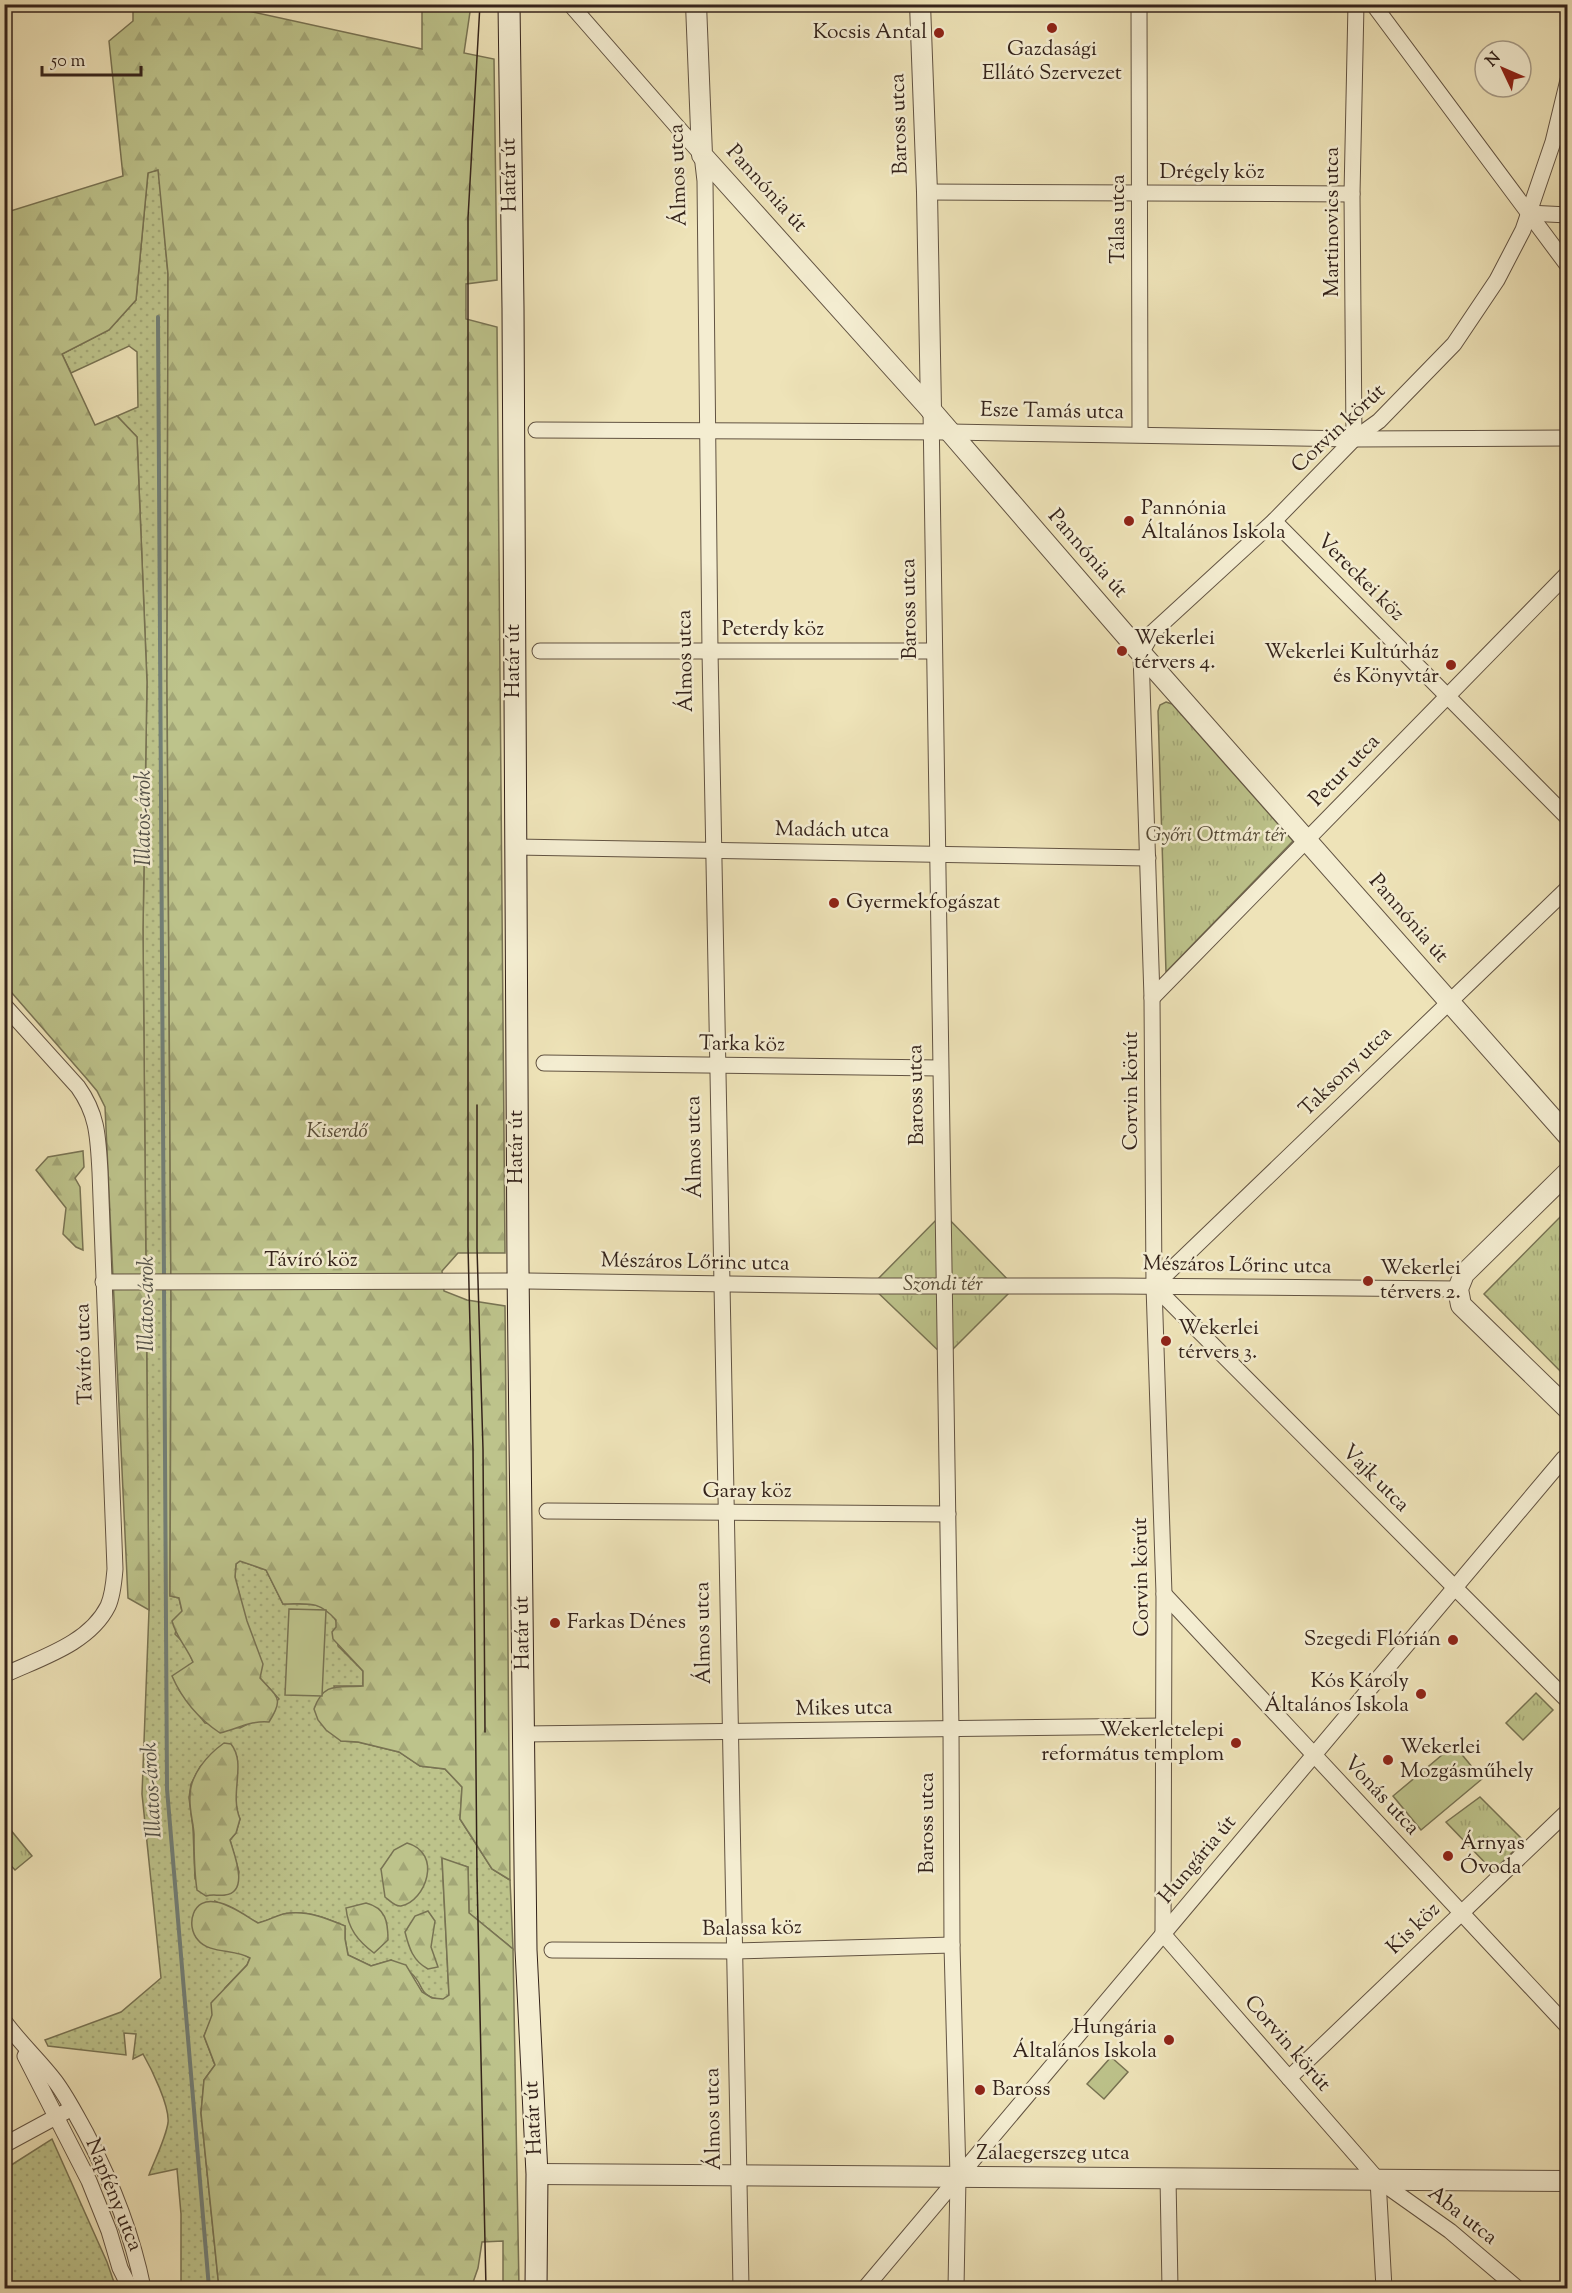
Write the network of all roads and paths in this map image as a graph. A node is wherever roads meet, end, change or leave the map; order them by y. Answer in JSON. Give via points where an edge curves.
{"nodes":[{"id":1,"x":509,"y":4,"type":"edge"},
{"id":2,"x":570,"y":4,"type":"edge"},
{"id":3,"x":696,"y":4,"type":"edge"},
{"id":4,"x":920,"y":4,"type":"edge"},
{"id":5,"x":1139,"y":4,"type":"edge"},
{"id":6,"x":1356,"y":4,"type":"edge"},
{"id":7,"x":1372,"y":4,"type":"edge"},
{"id":8,"x":1568,"y":80,"type":"edge"},
{"id":9,"x":702,"y":155,"type":"junction"},
{"id":10,"x":927,"y":192,"type":"junction"},
{"id":11,"x":1140,"y":193,"type":"junction"},
{"id":12,"x":1353,"y":194,"type":"junction"},
{"id":13,"x":1528,"y":213,"type":"junction"},
{"id":14,"x":1568,"y":215,"type":"edge"},
{"id":15,"x":1568,"y":266,"type":"edge"},
{"id":16,"x":931,"y":410,"type":"junction"},
{"id":17,"x":536,"y":430,"type":"dead end"},
{"id":18,"x":706,"y":431,"type":"junction"},
{"id":19,"x":941,"y":432,"type":"junction"},
{"id":20,"x":1140,"y":434,"type":"junction"},
{"id":21,"x":1568,"y":438,"type":"edge"},
{"id":22,"x":1354,"y":439,"type":"junction"},
{"id":23,"x":1274,"y":522,"type":"junction"},
{"id":24,"x":1568,"y":573,"type":"edge"},
{"id":25,"x":540,"y":651,"type":"dead end"},
{"id":26,"x":710,"y":651,"type":"junction"},
{"id":27,"x":934,"y":651,"type":"junction"},
{"id":28,"x":1141,"y":652,"type":"junction"},
{"id":29,"x":1447,"y":696,"type":"junction"},
{"id":30,"x":1568,"y":818,"type":"edge"},
{"id":31,"x":1306,"y":840,"type":"junction"},
{"id":32,"x":515,"y":847,"type":"junction"},
{"id":33,"x":714,"y":850,"type":"junction"},
{"id":34,"x":937,"y":854,"type":"junction"},
{"id":35,"x":1148,"y":858,"type":"junction"},
{"id":36,"x":1568,"y":888,"type":"edge"},
{"id":37,"x":1152,"y":998,"type":"junction"},
{"id":38,"x":1449,"y":1002,"type":"junction"},
{"id":39,"x":4,"y":1005,"type":"edge"},
{"id":40,"x":544,"y":1063,"type":"dead end"},
{"id":41,"x":717,"y":1065,"type":"junction"},
{"id":42,"x":940,"y":1068,"type":"junction"},
{"id":43,"x":1568,"y":1136,"type":"edge"},
{"id":44,"x":1568,"y":1172,"type":"edge"},
{"id":45,"x":103,"y":1282,"type":"junction"},
{"id":46,"x":518,"y":1283,"type":"junction"},
{"id":47,"x":721,"y":1284,"type":"junction"},
{"id":48,"x":1154,"y":1286,"type":"junction"},
{"id":49,"x":944,"y":1287,"type":"junction"},
{"id":50,"x":1458,"y":1289,"type":"junction"},
{"id":51,"x":1568,"y":1409,"type":"edge"},
{"id":52,"x":1564,"y":1458,"type":"dead end"},
{"id":53,"x":547,"y":1511,"type":"dead end"},
{"id":54,"x":726,"y":1512,"type":"junction"},
{"id":55,"x":948,"y":1514,"type":"junction"},
{"id":56,"x":1454,"y":1588,"type":"junction"},
{"id":57,"x":1164,"y":1594,"type":"junction"},
{"id":58,"x":4,"y":1675,"type":"edge"},
{"id":59,"x":1568,"y":1701,"type":"edge"},
{"id":60,"x":1164,"y":1726,"type":"junction"},
{"id":61,"x":951,"y":1729,"type":"junction"},
{"id":62,"x":730,"y":1731,"type":"junction"},
{"id":63,"x":524,"y":1734,"type":"junction"},
{"id":64,"x":1314,"y":1755,"type":"junction"},
{"id":65,"x":1568,"y":1811,"type":"edge"},
{"id":66,"x":1461,"y":1913,"type":"junction"},
{"id":67,"x":1163,"y":1934,"type":"junction"},
{"id":68,"x":952,"y":1946,"type":"junction"},
{"id":69,"x":552,"y":1950,"type":"dead end"},
{"id":70,"x":734,"y":1951,"type":"junction"},
{"id":71,"x":4,"y":2021,"type":"edge"},
{"id":72,"x":1568,"y":2027,"type":"edge"},
{"id":73,"x":15,"y":2037,"type":"junction"},
{"id":74,"x":1289,"y":2078,"type":"junction"},
{"id":75,"x":73,"y":2109,"type":"junction"},
{"id":76,"x":56,"y":2117,"type":"junction"},
{"id":77,"x":4,"y":2145,"type":"edge"},
{"id":78,"x":537,"y":2174,"type":"junction"},
{"id":79,"x":739,"y":2176,"type":"junction"},
{"id":80,"x":958,"y":2177,"type":"junction"},
{"id":81,"x":1168,"y":2178,"type":"junction"},
{"id":82,"x":1378,"y":2180,"type":"junction"},
{"id":83,"x":1568,"y":2181,"type":"edge"},
{"id":84,"x":130,"y":2289,"type":"edge"},
{"id":85,"x":143,"y":2289,"type":"edge"},
{"id":86,"x":536,"y":2289,"type":"edge"},
{"id":87,"x":741,"y":2289,"type":"edge"},
{"id":88,"x":865,"y":2289,"type":"edge"},
{"id":89,"x":956,"y":2289,"type":"edge"},
{"id":90,"x":1170,"y":2289,"type":"edge"},
{"id":91,"x":1384,"y":2289,"type":"edge"},
{"id":92,"x":1517,"y":2289,"type":"edge"}],
"edges":[{"from":1,"to":32,"type":"main road","name":"Határ út"},
{"from":2,"to":9,"type":"street","name":"Pannónia út"},
{"from":3,"to":9,"type":"street","name":"Álmos utca"},
{"from":4,"to":10,"type":"street","name":"Baross utca"},
{"from":5,"to":11,"type":"street","name":"Tálas utca"},
{"from":6,"to":12,"type":"street","name":"Martinovics utca"},
{"from":7,"to":13,"type":"street"},
{"from":8,"to":13,"type":"street","name":"Corvin körút","via":[[1553,142]]},
{"from":9,"to":16,"type":"street","name":"Pannónia út"},
{"from":9,"to":18,"type":"street","name":"Álmos utca"},
{"from":10,"to":11,"type":"street","name":"Drégely köz"},
{"from":10,"to":16,"type":"street","name":"Baross utca"},
{"from":11,"to":12,"type":"street","name":"Drégely köz"},
{"from":11,"to":20,"type":"street","name":"Tálas utca"},
{"from":12,"to":22,"type":"street","name":"Martinovics utca"},
{"from":13,"to":14,"type":"street"},
{"from":13,"to":15,"type":"street"},
{"from":13,"to":22,"type":"street","name":"Corvin körút","via":[[1497,280],[1454,344],[1379,421]]},
{"from":16,"to":19,"type":"street","name":"Pannónia út"},
{"from":17,"to":18,"type":"street","name":"Esze Tamás utca"},
{"from":18,"to":19,"type":"street","name":"Esze Tamás utca"},
{"from":18,"to":26,"type":"street","name":"Álmos utca"},
{"from":19,"to":20,"type":"street","name":"Esze Tamás utca"},
{"from":19,"to":27,"type":"street","name":"Baross utca"},
{"from":19,"to":28,"type":"street","name":"Pannónia út"},
{"from":20,"to":22,"type":"street","name":"Esze Tamás utca"},
{"from":21,"to":22,"type":"street","name":"Esze Tamás utca"},
{"from":22,"to":23,"type":"street","name":"Corvin körút"},
{"from":23,"to":28,"type":"street","name":"Corvin körút","via":[[1153,632]]},
{"from":23,"to":29,"type":"street","name":"Vereckei köz"},
{"from":24,"to":29,"type":"street","name":"Petur utca"},
{"from":25,"to":26,"type":"street","name":"Peterdy köz"},
{"from":26,"to":27,"type":"street","name":"Peterdy köz"},
{"from":26,"to":33,"type":"street","name":"Álmos utca"},
{"from":27,"to":34,"type":"street","name":"Baross utca"},
{"from":28,"to":31,"type":"street","name":"Pannónia út"},
{"from":28,"to":35,"type":"street","name":"Corvin körút"},
{"from":29,"to":30,"type":"street","name":"Vereckei köz"},
{"from":29,"to":31,"type":"street","name":"Petur utca"},
{"from":31,"to":37,"type":"street","name":"Petur utca"},
{"from":31,"to":38,"type":"street","name":"Pannónia út"},
{"from":32,"to":33,"type":"street","name":"Madách utca"},
{"from":32,"to":46,"type":"main road","name":"Határ út"},
{"from":33,"to":34,"type":"street","name":"Madách utca"},
{"from":33,"to":41,"type":"street","name":"Álmos utca"},
{"from":34,"to":35,"type":"street","name":"Madách utca"},
{"from":34,"to":42,"type":"street","name":"Baross utca"},
{"from":35,"to":37,"type":"street","name":"Corvin körút"},
{"from":36,"to":38,"type":"street","name":"Taksony utca"},
{"from":37,"to":48,"type":"street","name":"Corvin körút"},
{"from":38,"to":43,"type":"street","name":"Pannónia út"},
{"from":38,"to":48,"type":"street","name":"Taksony utca"},
{"from":39,"to":45,"type":"street","name":"Távíró utca","via":[[78,1087],[94,1114]]},
{"from":40,"to":41,"type":"street","name":"Tarka köz"},
{"from":41,"to":42,"type":"street","name":"Tarka köz"},
{"from":41,"to":47,"type":"street","name":"Álmos utca"},
{"from":42,"to":49,"type":"street","name":"Baross utca"},
{"from":44,"to":50,"type":"street","via":[[1464,1274]]},
{"from":45,"to":46,"type":"street","name":"Távíró köz"},
{"from":45,"to":58,"type":"street","name":"Távíró utca","via":[[115,1569],[112,1591],[93,1627],[66,1646]]},
{"from":46,"to":47,"type":"street","name":"Mészáros Lőrinc utca"},
{"from":46,"to":63,"type":"main road","name":"Határ út"},
{"from":47,"to":49,"type":"street","name":"Mészáros Lőrinc utca"},
{"from":47,"to":54,"type":"street","name":"Álmos utca"},
{"from":48,"to":49,"type":"street","name":"Mészáros Lőrinc utca"},
{"from":48,"to":50,"type":"street","name":"Mészáros Lőrinc utca"},
{"from":48,"to":56,"type":"street","name":"Vajk utca"},
{"from":48,"to":57,"type":"street","name":"Corvin körút"},
{"from":49,"to":55,"type":"street","name":"Baross utca"},
{"from":50,"to":51,"type":"street","via":[[1461,1305]]},
{"from":52,"to":56,"type":"street","name":"Hungária út"},
{"from":53,"to":54,"type":"street","name":"Garay köz"},
{"from":54,"to":55,"type":"street","name":"Garay köz"},
{"from":54,"to":62,"type":"street","name":"Álmos utca"},
{"from":55,"to":61,"type":"street","name":"Baross utca"},
{"from":56,"to":59,"type":"street","name":"Vajk utca"},
{"from":56,"to":64,"type":"street","name":"Hungária út"},
{"from":57,"to":60,"type":"street","name":"Corvin körút"},
{"from":57,"to":64,"type":"street","name":"Vonás utca"},
{"from":60,"to":61,"type":"street","name":"Mikes utca"},
{"from":60,"to":67,"type":"street","name":"Corvin körút"},
{"from":61,"to":62,"type":"street","name":"Mikes utca"},
{"from":61,"to":68,"type":"street","name":"Baross utca"},
{"from":62,"to":63,"type":"street","name":"Mikes utca"},
{"from":62,"to":70,"type":"street","name":"Álmos utca"},
{"from":63,"to":78,"type":"main road","name":"Határ út","via":[[526,1950]]},
{"from":64,"to":66,"type":"street","name":"Vonás utca"},
{"from":64,"to":67,"type":"street","name":"Hungária út"},
{"from":65,"to":66,"type":"street","name":"Kis köz"},
{"from":66,"to":72,"type":"street","name":"Vonás utca"},
{"from":66,"to":74,"type":"street","name":"Kis köz"},
{"from":67,"to":74,"type":"street","name":"Corvin körút"},
{"from":67,"to":80,"type":"street","name":"Hungária út"},
{"from":68,"to":70,"type":"street","name":"Balassa köz"},
{"from":68,"to":80,"type":"street","name":"Baross utca"},
{"from":69,"to":70,"type":"street","name":"Balassa köz"},
{"from":70,"to":79,"type":"street","name":"Álmos utca"},
{"from":71,"to":73,"type":"street","name":"Napfény utca"},
{"from":73,"to":75,"type":"street","name":"Napfény utca","via":[[55,2081]]},
{"from":73,"to":76,"type":"street","name":"Napfény utca"},
{"from":74,"to":82,"type":"street","name":"Corvin körút"},
{"from":75,"to":76,"type":"street"},
{"from":75,"to":85,"type":"street","name":"Napfény utca","via":[[107,2173]]},
{"from":76,"to":77,"type":"street"},
{"from":76,"to":84,"type":"street","name":"Napfény utca","via":[[89,2181]]},
{"from":78,"to":79,"type":"street","name":"Zalaegerszeg utca"},
{"from":78,"to":86,"type":"main road","name":"Határ út"},
{"from":79,"to":80,"type":"street","name":"Zalaegerszeg utca"},
{"from":79,"to":87,"type":"street","name":"Álmos utca"},
{"from":80,"to":81,"type":"street","name":"Zalaegerszeg utca"},
{"from":80,"to":88,"type":"street","name":"Hungária út"},
{"from":80,"to":89,"type":"street","name":"Baross utca"},
{"from":81,"to":82,"type":"street","name":"Zalaegerszeg utca"},
{"from":81,"to":90,"type":"street"},
{"from":82,"to":83,"type":"street","name":"Zalaegerszeg utca"},
{"from":82,"to":91,"type":"street"},
{"from":82,"to":92,"type":"street","name":"Aba utca","via":[[1450,2230]]}]}
